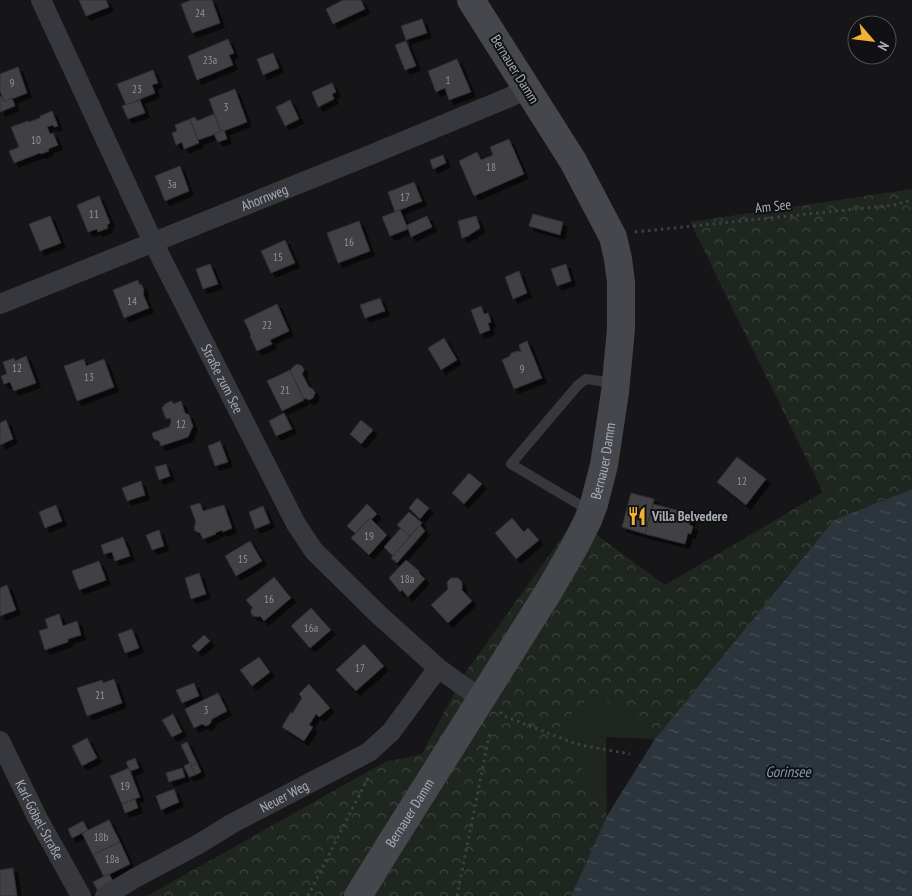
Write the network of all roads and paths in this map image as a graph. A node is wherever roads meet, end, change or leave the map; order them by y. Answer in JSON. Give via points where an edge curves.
{"nodes":[{"id":1,"x":41,"y":0,"type":"edge"},
{"id":2,"x":471,"y":0,"type":"edge"},
{"id":3,"x":528,"y":88,"type":"junction"},
{"id":4,"x":912,"y":200,"type":"edge"},
{"id":5,"x":636,"y":232,"type":"dead end"},
{"id":6,"x":153,"y":242,"type":"junction"},
{"id":7,"x":0,"y":304,"type":"edge"},
{"id":8,"x":616,"y":383,"type":"junction"},
{"id":9,"x":591,"y":512,"type":"junction"},
{"id":10,"x":438,"y":668,"type":"junction"},
{"id":11,"x":481,"y":698,"type":"junction"},
{"id":12,"x":491,"y":725,"type":"dead end"},
{"id":13,"x":0,"y":741,"type":"edge"},
{"id":14,"x":630,"y":754,"type":"dead end"},
{"id":15,"x":374,"y":766,"type":"dead end"},
{"id":16,"x":81,"y":896,"type":"edge"},
{"id":17,"x":105,"y":896,"type":"edge"},
{"id":18,"x":308,"y":896,"type":"edge"},
{"id":19,"x":358,"y":896,"type":"edge"},
{"id":20,"x":458,"y":896,"type":"edge"}],
"edges":[{"from":1,"to":6,"type":"street","name":"Straße zum See"},
{"from":2,"to":3,"type":"main road","name":"Bernauer Damm"},
{"from":3,"to":6,"type":"street","name":"Ahornweg"},
{"from":3,"to":8,"type":"main road","name":"Bernauer Damm","via":[[573,160],[613,237],[621,282]]},
{"from":4,"to":5,"type":"path","name":"Am See","via":[[894,205]]},
{"from":6,"to":7,"type":"street","name":"Ahornweg"},
{"from":6,"to":10,"type":"street","name":"Straße zum See","via":[[296,524],[314,551]]},
{"from":8,"to":9,"type":"main road","name":"Bernauer Damm","via":[[604,465]]},
{"from":8,"to":9,"type":"lane","via":[[586,379],[578,385],[511,464]]},
{"from":9,"to":11,"type":"main road","name":"Bernauer Damm","via":[[549,591]]},
{"from":10,"to":11,"type":"street","name":"Straße zum See"},
{"from":10,"to":17,"type":"street","name":"Neuer Weg","via":[[391,732],[369,752],[233,823]]},
{"from":11,"to":14,"type":"path","via":[[504,716],[576,744]]},
{"from":11,"to":19,"type":"main road","name":"Bernauer Damm"},
{"from":12,"to":20,"type":"path"},
{"from":13,"to":16,"type":"street","name":"Karl-Göbel-Straße"},
{"from":15,"to":18,"type":"path"}]}
